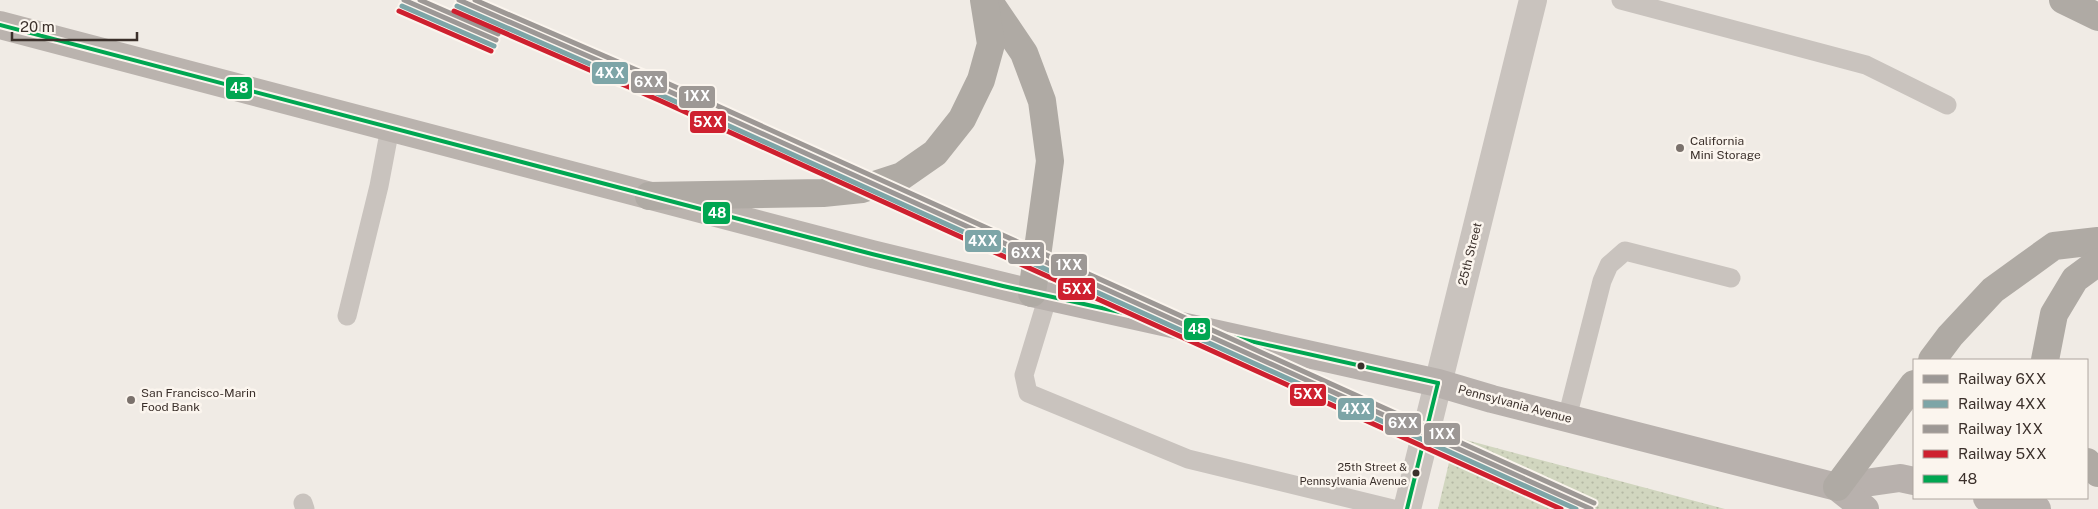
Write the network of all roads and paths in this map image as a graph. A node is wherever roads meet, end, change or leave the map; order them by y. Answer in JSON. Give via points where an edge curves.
{"nodes":[{"id":1,"x":986,"y":0,"type":"edge"},
{"id":2,"x":1533,"y":0,"type":"edge"},
{"id":3,"x":1621,"y":0,"type":"edge"},
{"id":4,"x":2063,"y":0,"type":"edge"},
{"id":5,"x":2098,"y":17,"type":"edge"},
{"id":6,"x":0,"y":24,"type":"edge"},
{"id":7,"x":1947,"y":105,"type":"dead end"},
{"id":8,"x":390,"y":128,"type":"junction"},
{"id":9,"x":649,"y":196,"type":"junction"},
{"id":10,"x":2098,"y":241,"type":"edge"},
{"id":11,"x":2098,"y":262,"type":"edge"},
{"id":12,"x":1731,"y":278,"type":"dead end"},
{"id":13,"x":1040,"y":294,"type":"junction"},
{"id":14,"x":347,"y":316,"type":"dead end"},
{"id":15,"x":1933,"y":359,"type":"edge"},
{"id":16,"x":2045,"y":359,"type":"edge"},
{"id":17,"x":1438,"y":384,"type":"junction"},
{"id":18,"x":1913,"y":385,"type":"edge"},
{"id":19,"x":1567,"y":418,"type":"junction"},
{"id":20,"x":2088,"y":463,"type":"edge"},
{"id":21,"x":2098,"y":473,"type":"edge"},
{"id":22,"x":1913,"y":481,"type":"edge"},
{"id":23,"x":1837,"y":486,"type":"junction"},
{"id":24,"x":1992,"y":499,"type":"edge"},
{"id":25,"x":1393,"y":509,"type":"edge"},
{"id":26,"x":1407,"y":509,"type":"edge"},
{"id":27,"x":1865,"y":509,"type":"edge"},
{"id":28,"x":2037,"y":509,"type":"edge"}],
"edges":[{"from":1,"to":9,"type":"highway","via":[[991,44],[981,80],[962,119],[935,153],[902,176],[862,189],[823,193]]},
{"from":1,"to":13,"type":"highway","via":[[1024,53],[1042,101],[1050,161]]},
{"from":2,"to":17,"type":"street","name":"25th Street"},
{"from":3,"to":7,"type":"lane","via":[[1866,65]]},
{"from":4,"to":5,"type":"highway"},
{"from":6,"to":8,"type":"main road","name":"Pennsylvania Avenue"},
{"from":8,"to":9,"type":"main road","name":"Pennsylvania Avenue"},
{"from":8,"to":14,"type":"lane"},
{"from":9,"to":13,"type":"main road","name":"Pennsylvania Avenue"},
{"from":10,"to":15,"type":"highway","via":[[2054,246],[1993,290]]},
{"from":11,"to":16,"type":"highway","via":[[2076,279],[2054,314]]},
{"from":12,"to":19,"type":"lane","via":[[1625,251],[1609,265],[1602,281]]},
{"from":13,"to":17,"type":"main road","name":"Pennsylvania Avenue"},
{"from":13,"to":25,"type":"lane","via":[[1024,375],[1028,393],[1188,459]]},
{"from":17,"to":19,"type":"main road","name":"Pennsylvania Avenue"},
{"from":17,"to":26,"type":"street","name":"25th Street"},
{"from":18,"to":23,"type":"highway"},
{"from":19,"to":23,"type":"main road","name":"Pennsylvania Avenue"},
{"from":20,"to":21,"type":"highway"},
{"from":22,"to":23,"type":"main road","name":"Pennsylvania Avenue","via":[[1900,478]]},
{"from":23,"to":27,"type":"main road","name":"Pennsylvania Avenue"},
{"from":24,"to":28,"type":"main road"}]}
